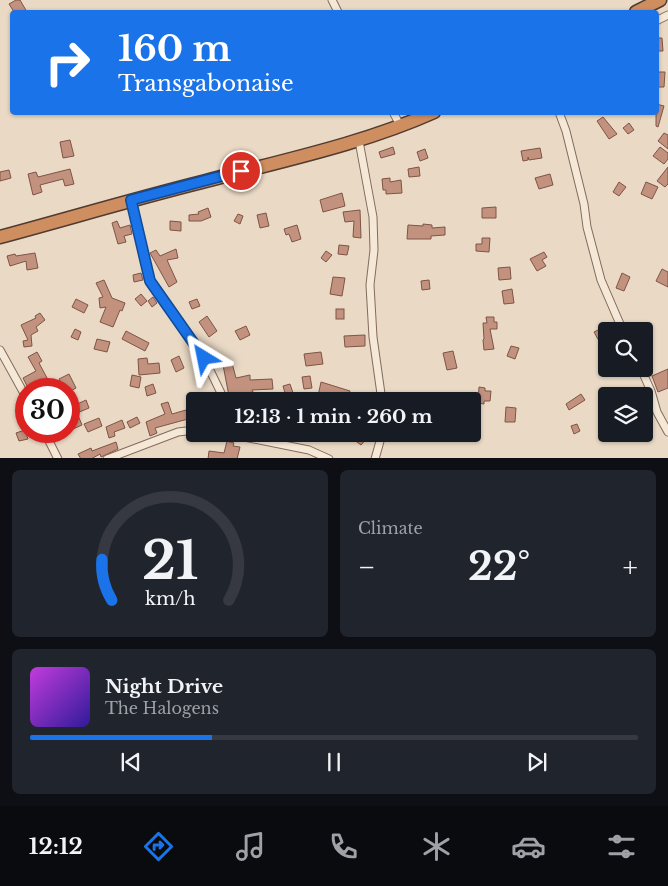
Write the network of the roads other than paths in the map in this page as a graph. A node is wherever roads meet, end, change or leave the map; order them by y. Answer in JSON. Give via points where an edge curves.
{"nodes":[{"id":1,"x":660,"y":0,"type":"edge"},
{"id":2,"x":640,"y":10,"type":"edge"},
{"id":3,"x":395,"y":115,"type":"edge"},
{"id":4,"x":427,"y":115,"type":"edge"},
{"id":5,"x":560,"y":115,"type":"edge"},
{"id":6,"x":401,"y":127,"type":"junction"},
{"id":7,"x":359,"y":141,"type":"junction"},
{"id":8,"x":131,"y":200,"type":"junction"},
{"id":9,"x":0,"y":237,"type":"edge"},
{"id":10,"x":619,"y":322,"type":"edge"},
{"id":11,"x":0,"y":350,"type":"edge"},
{"id":12,"x":644,"y":377,"type":"edge"},
{"id":13,"x":15,"y":378,"type":"edge"},
{"id":14,"x":221,"y":392,"type":"edge"},
{"id":15,"x":381,"y":392,"type":"edge"},
{"id":16,"x":186,"y":431,"type":"edge"},
{"id":17,"x":668,"y":432,"type":"edge"},
{"id":18,"x":269,"y":442,"type":"edge"},
{"id":19,"x":380,"y":442,"type":"edge"},
{"id":20,"x":50,"y":443,"type":"edge"},
{"id":21,"x":58,"y":458,"type":"edge"},
{"id":22,"x":107,"y":458,"type":"edge"},
{"id":23,"x":329,"y":458,"type":"edge"},
{"id":24,"x":375,"y":458,"type":"edge"}],
"edges":[{"from":1,"to":2,"type":"highway"},
{"from":3,"to":6,"type":"street"},
{"from":4,"to":6,"type":"highway"},
{"from":5,"to":10,"type":"street","via":[[601,280]]},
{"from":6,"to":7,"type":"highway"},
{"from":7,"to":8,"type":"highway"},
{"from":7,"to":15,"type":"street","via":[[373,216],[370,285]]},
{"from":8,"to":9,"type":"highway"},
{"from":8,"to":14,"type":"street","via":[[150,281],[204,358]]},
{"from":11,"to":13,"type":"street"},
{"from":12,"to":17,"type":"street"},
{"from":16,"to":22,"type":"street"},
{"from":18,"to":23,"type":"street","via":[[309,450]]},
{"from":19,"to":24,"type":"street"},
{"from":20,"to":21,"type":"street"}]}
